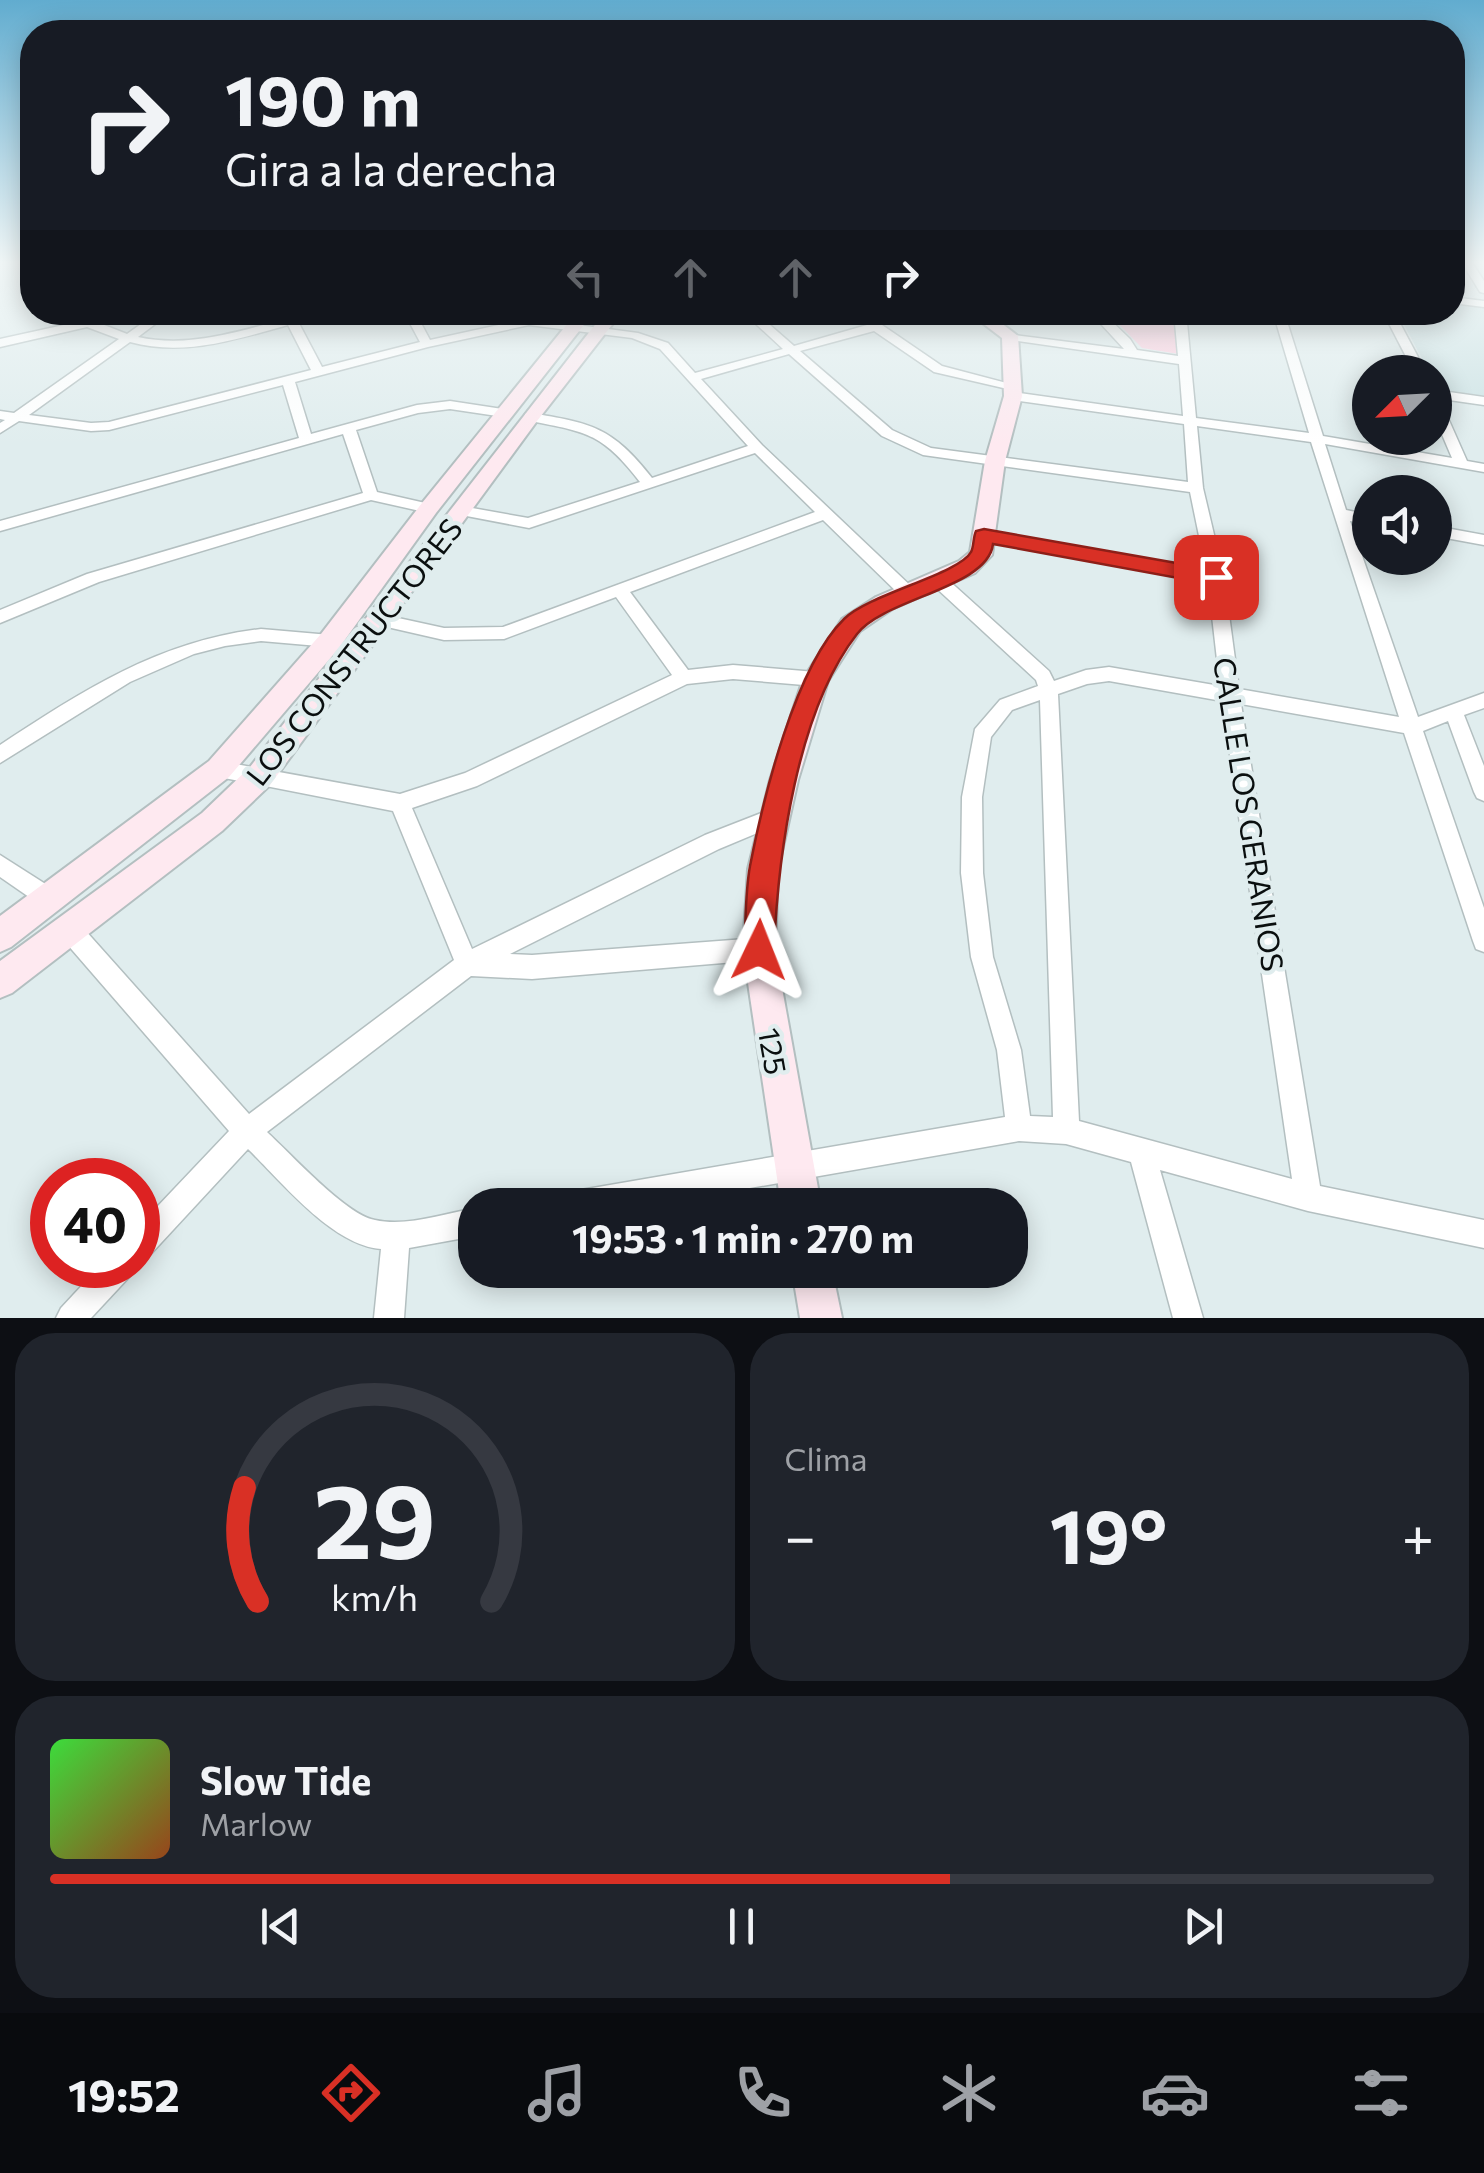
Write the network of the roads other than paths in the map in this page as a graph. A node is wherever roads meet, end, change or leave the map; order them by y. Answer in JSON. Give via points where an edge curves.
{"nodes":[{"id":1,"x":63,"y":325,"type":"edge"},
{"id":2,"x":101,"y":325,"type":"edge"},
{"id":3,"x":148,"y":325,"type":"edge"},
{"id":4,"x":261,"y":325,"type":"edge"},
{"id":5,"x":293,"y":325,"type":"edge"},
{"id":6,"x":416,"y":325,"type":"edge"},
{"id":7,"x":497,"y":325,"type":"edge"},
{"id":8,"x":590,"y":325,"type":"edge"},
{"id":9,"x":591,"y":325,"type":"edge"},
{"id":10,"x":606,"y":325,"type":"edge"},
{"id":11,"x":765,"y":325,"type":"edge"},
{"id":12,"x":871,"y":325,"type":"edge"},
{"id":13,"x":994,"y":325,"type":"edge"},
{"id":14,"x":1108,"y":325,"type":"edge"},
{"id":15,"x":1182,"y":325,"type":"edge"},
{"id":16,"x":1282,"y":325,"type":"edge"},
{"id":17,"x":1395,"y":325,"type":"edge"},
{"id":18,"x":874,"y":327,"type":"junction"},
{"id":19,"x":1010,"y":336,"type":"junction"},
{"id":20,"x":128,"y":339,"type":"junction"},
{"id":21,"x":0,"y":343,"type":"edge"},
{"id":22,"x":427,"y":344,"type":"junction"},
{"id":23,"x":791,"y":350,"type":"junction"},
{"id":24,"x":1132,"y":353,"type":"junction"},
{"id":25,"x":1411,"y":355,"type":"edge"},
{"id":26,"x":1186,"y":361,"type":"junction"},
{"id":27,"x":318,"y":372,"type":"junction"},
{"id":28,"x":692,"y":378,"type":"junction"},
{"id":29,"x":288,"y":380,"type":"junction"},
{"id":30,"x":1012,"y":391,"type":"junction"},
{"id":31,"x":1452,"y":396,"type":"edge"},
{"id":32,"x":1484,"y":401,"type":"edge"},
{"id":33,"x":504,"y":413,"type":"junction"},
{"id":34,"x":7,"y":416,"type":"edge"},
{"id":35,"x":530,"y":417,"type":"junction"},
{"id":36,"x":1188,"y":420,"type":"junction"},
{"id":37,"x":348,"y":428,"type":"junction"},
{"id":38,"x":0,"y":429,"type":"edge"},
{"id":39,"x":1319,"y":439,"type":"junction"},
{"id":40,"x":306,"y":440,"type":"junction"},
{"id":41,"x":1452,"y":443,"type":"edge"},
{"id":42,"x":757,"y":448,"type":"junction"},
{"id":43,"x":995,"y":461,"type":"junction"},
{"id":44,"x":1461,"y":464,"type":"junction"},
{"id":45,"x":1484,"y":468,"type":"edge"},
{"id":46,"x":650,"y":483,"type":"junction"},
{"id":47,"x":1196,"y":488,"type":"junction"},
{"id":48,"x":371,"y":496,"type":"junction"},
{"id":49,"x":429,"y":508,"type":"junction"},
{"id":50,"x":461,"y":512,"type":"junction"},
{"id":51,"x":824,"y":514,"type":"junction"},
{"id":52,"x":1340,"y":514,"type":"junction"},
{"id":53,"x":1352,"y":516,"type":"edge"},
{"id":54,"x":0,"y":526,"type":"edge"},
{"id":55,"x":1452,"y":534,"type":"edge"},
{"id":56,"x":984,"y":536,"type":"junction"},
{"id":57,"x":1484,"y":540,"type":"edge"},
{"id":58,"x":1216,"y":577,"type":"junction"},
{"id":59,"x":940,"y":582,"type":"junction"},
{"id":60,"x":621,"y":592,"type":"junction"},
{"id":61,"x":908,"y":594,"type":"junction"},
{"id":62,"x":0,"y":617,"type":"edge"},
{"id":63,"x":380,"y":620,"type":"junction"},
{"id":64,"x":330,"y":641,"type":"junction"},
{"id":65,"x":684,"y":677,"type":"junction"},
{"id":66,"x":816,"y":679,"type":"junction"},
{"id":67,"x":1048,"y":690,"type":"junction"},
{"id":68,"x":1230,"y":692,"type":"junction"},
{"id":69,"x":1484,"y":700,"type":"edge"},
{"id":70,"x":1453,"y":710,"type":"junction"},
{"id":71,"x":1413,"y":727,"type":"junction"},
{"id":72,"x":0,"y":756,"type":"edge"},
{"id":73,"x":218,"y":769,"type":"junction"},
{"id":74,"x":260,"y":776,"type":"junction"},
{"id":75,"x":1484,"y":792,"type":"edge"},
{"id":76,"x":400,"y":803,"type":"junction"},
{"id":77,"x":774,"y":817,"type":"junction"},
{"id":78,"x":0,"y":865,"type":"edge"},
{"id":79,"x":50,"y":898,"type":"junction"},
{"id":80,"x":68,"y":928,"type":"junction"},
{"id":81,"x":0,"y":936,"type":"edge"},
{"id":82,"x":1484,"y":941,"type":"edge"},
{"id":83,"x":759,"y":950,"type":"junction"},
{"id":84,"x":466,"y":964,"type":"junction"},
{"id":85,"x":0,"y":981,"type":"edge"},
{"id":86,"x":1019,"y":1128,"type":"junction"},
{"id":87,"x":246,"y":1130,"type":"junction"},
{"id":88,"x":1066,"y":1131,"type":"junction"},
{"id":89,"x":1142,"y":1152,"type":"junction"},
{"id":90,"x":795,"y":1167,"type":"junction"},
{"id":91,"x":673,"y":1188,"type":"edge"},
{"id":92,"x":799,"y":1188,"type":"edge"},
{"id":93,"x":1308,"y":1196,"type":"junction"},
{"id":94,"x":160,"y":1223,"type":"edge"},
{"id":95,"x":458,"y":1225,"type":"edge"},
{"id":96,"x":1484,"y":1234,"type":"edge"},
{"id":97,"x":396,"y":1236,"type":"junction"},
{"id":98,"x":100,"y":1288,"type":"edge"},
{"id":99,"x":815,"y":1288,"type":"edge"},
{"id":100,"x":72,"y":1318,"type":"edge"},
{"id":101,"x":389,"y":1318,"type":"edge"},
{"id":102,"x":820,"y":1318,"type":"edge"},
{"id":103,"x":1188,"y":1318,"type":"edge"}],
"edges":[{"from":1,"to":21,"type":"street"},
{"from":2,"to":20,"type":"street"},
{"from":3,"to":20,"type":"street"},
{"from":4,"to":20,"type":"street","via":[[184,347]]},
{"from":5,"to":27,"type":"street"},
{"from":6,"to":22,"type":"street"},
{"from":7,"to":22,"type":"street"},
{"from":8,"to":33,"type":"main road","name":"LOS CONSTRUCTORES"},
{"from":9,"to":35,"type":"main road","name":"LOS CONSTRUCTORES"},
{"from":10,"to":28,"type":"street","via":[[656,341]]},
{"from":11,"to":23,"type":"street"},
{"from":12,"to":18,"type":"street"},
{"from":13,"to":19,"type":"main road"},
{"from":14,"to":24,"type":"street"},
{"from":15,"to":26,"type":"street","name":"CALLE LOS GERANIOS"},
{"from":16,"to":39,"type":"street"},
{"from":17,"to":25,"type":"street"},
{"from":18,"to":23,"type":"street"},
{"from":18,"to":30,"type":"street","via":[[938,370]]},
{"from":19,"to":24,"type":"street"},
{"from":19,"to":30,"type":"main road"},
{"from":20,"to":34,"type":"street"},
{"from":22,"to":27,"type":"street"},
{"from":23,"to":28,"type":"street"},
{"from":23,"to":43,"type":"street","via":[[905,443]]},
{"from":24,"to":26,"type":"street"},
{"from":26,"to":36,"type":"street","name":"CALLE LOS GERANIOS"},
{"from":27,"to":29,"type":"street"},
{"from":28,"to":42,"type":"street"},
{"from":29,"to":34,"type":"street","via":[[109,426]]},
{"from":29,"to":40,"type":"street"},
{"from":30,"to":36,"type":"street"},
{"from":30,"to":43,"type":"main road"},
{"from":31,"to":32,"type":"street"},
{"from":33,"to":37,"type":"street","via":[[434,406]]},
{"from":33,"to":49,"type":"main road","name":"LOS CONSTRUCTORES"},
{"from":34,"to":38,"type":"street"},
{"from":35,"to":46,"type":"street","via":[[603,432]]},
{"from":35,"to":50,"type":"main road","name":"LOS CONSTRUCTORES"},
{"from":36,"to":39,"type":"street"},
{"from":36,"to":47,"type":"street","name":"CALLE LOS GERANIOS"},
{"from":37,"to":40,"type":"street"},
{"from":37,"to":48,"type":"street"},
{"from":39,"to":44,"type":"street"},
{"from":39,"to":52,"type":"street"},
{"from":40,"to":54,"type":"street"},
{"from":41,"to":44,"type":"street"},
{"from":42,"to":46,"type":"street"},
{"from":42,"to":51,"type":"street"},
{"from":43,"to":47,"type":"street"},
{"from":43,"to":56,"type":"main road"},
{"from":44,"to":45,"type":"street"},
{"from":46,"to":50,"type":"street","via":[[530,522]]},
{"from":47,"to":58,"type":"street","name":"CALLE LOS GERANIOS"},
{"from":48,"to":49,"type":"street"},
{"from":48,"to":62,"type":"street","via":[[93,578]]},
{"from":49,"to":64,"type":"main road","name":"LOS CONSTRUCTORES"},
{"from":50,"to":63,"type":"main road","name":"LOS CONSTRUCTORES"},
{"from":51,"to":60,"type":"street"},
{"from":51,"to":61,"type":"street"},
{"from":52,"to":53,"type":"street"},
{"from":52,"to":71,"type":"street"},
{"from":55,"to":57,"type":"street"},
{"from":56,"to":58,"type":"street"},
{"from":56,"to":59,"type":"main road","name":"125","via":[[981,555]]},
{"from":58,"to":68,"type":"street","name":"CALLE LOS GERANIOS"},
{"from":59,"to":61,"type":"main road","name":"125"},
{"from":59,"to":67,"type":"street","via":[[1043,676]]},
{"from":60,"to":63,"type":"street","via":[[483,636]]},
{"from":60,"to":65,"type":"street"},
{"from":61,"to":66,"type":"main road","name":"125","via":[[851,625]]},
{"from":63,"to":74,"type":"main road","name":"LOS CONSTRUCTORES"},
{"from":64,"to":72,"type":"street","via":[[263,634],[164,659],[98,690]]},
{"from":64,"to":73,"type":"main road","name":"LOS CONSTRUCTORES"},
{"from":65,"to":66,"type":"street","via":[[733,672]]},
{"from":65,"to":76,"type":"street","via":[[470,780]]},
{"from":66,"to":77,"type":"main road","name":"125"},
{"from":67,"to":68,"type":"street","via":[[1109,674]]},
{"from":67,"to":86,"type":"street","via":[[1006,704],[982,734],[972,796],[982,957],[1008,1050]]},
{"from":67,"to":88,"type":"street"},
{"from":68,"to":71,"type":"street"},
{"from":68,"to":93,"type":"street","name":"CALLE LOS GERANIOS"},
{"from":69,"to":70,"type":"street"},
{"from":70,"to":71,"type":"street"},
{"from":70,"to":75,"type":"street"},
{"from":71,"to":82,"type":"street"},
{"from":73,"to":74,"type":"street"},
{"from":73,"to":79,"type":"main road","name":"LOS CONSTRUCTORES"},
{"from":74,"to":76,"type":"street"},
{"from":74,"to":80,"type":"main road","name":"LOS CONSTRUCTORES","via":[[212,822]]},
{"from":76,"to":84,"type":"street"},
{"from":77,"to":83,"type":"main road","name":"125","via":[[763,869]]},
{"from":77,"to":84,"type":"street"},
{"from":78,"to":79,"type":"street"},
{"from":79,"to":81,"type":"main road","name":"LOS CONSTRUCTORES"},
{"from":80,"to":85,"type":"main road","name":"LOS CONSTRUCTORES"},
{"from":80,"to":87,"type":"street"},
{"from":83,"to":84,"type":"street","via":[[532,968]]},
{"from":83,"to":90,"type":"main road","name":"125"},
{"from":84,"to":87,"type":"street"},
{"from":86,"to":88,"type":"street"},
{"from":86,"to":90,"type":"street"},
{"from":87,"to":94,"type":"street"},
{"from":87,"to":97,"type":"street","via":[[341,1219],[369,1234]]},
{"from":88,"to":89,"type":"street"},
{"from":89,"to":93,"type":"street"},
{"from":89,"to":103,"type":"street"},
{"from":90,"to":91,"type":"street"},
{"from":90,"to":92,"type":"main road","name":"125"},
{"from":93,"to":96,"type":"street"},
{"from":95,"to":97,"type":"street"},
{"from":97,"to":101,"type":"street"},
{"from":98,"to":100,"type":"street"},
{"from":99,"to":102,"type":"main road"}]}
